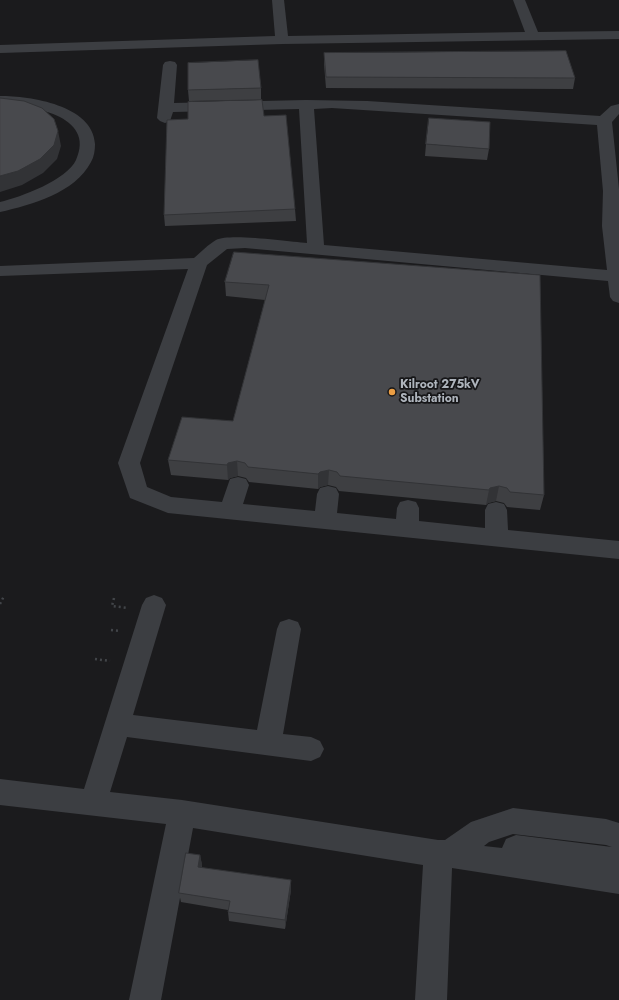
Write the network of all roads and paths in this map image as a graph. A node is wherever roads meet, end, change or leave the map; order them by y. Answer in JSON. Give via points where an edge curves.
{"nodes":[{"id":1,"x":278,"y":0,"type":"edge"},
{"id":2,"x":519,"y":0,"type":"edge"},
{"id":3,"x":619,"y":35,"type":"edge"},
{"id":4,"x":533,"y":36,"type":"junction"},
{"id":5,"x":282,"y":40,"type":"junction"},
{"id":6,"x":0,"y":49,"type":"edge"},
{"id":7,"x":170,"y":65,"type":"dead end"},
{"id":8,"x":0,"y":100,"type":"edge"},
{"id":9,"x":306,"y":104,"type":"junction"},
{"id":10,"x":619,"y":108,"type":"edge"},
{"id":11,"x":604,"y":121,"type":"junction"},
{"id":12,"x":615,"y":192,"type":"edge"},
{"id":13,"x":0,"y":207,"type":"edge"},
{"id":14,"x":615,"y":227,"type":"edge"},
{"id":15,"x":316,"y":250,"type":"junction"},
{"id":16,"x":199,"y":263,"type":"junction"},
{"id":17,"x":0,"y":271,"type":"edge"},
{"id":18,"x":616,"y":276,"type":"junction"},
{"id":19,"x":619,"y":297,"type":"edge"},
{"id":20,"x":238,"y":485,"type":"dead end"},
{"id":21,"x":328,"y":494,"type":"dead end"},
{"id":22,"x":496,"y":510,"type":"dead end"},
{"id":23,"x":230,"y":511,"type":"junction"},
{"id":24,"x":325,"y":521,"type":"junction"},
{"id":25,"x":497,"y":538,"type":"junction"},
{"id":26,"x":619,"y":550,"type":"edge"},
{"id":27,"x":4,"y":596,"type":"dead end"},
{"id":28,"x":0,"y":604,"type":"edge"},
{"id":29,"x":154,"y":605,"type":"dead end"},
{"id":30,"x":289,"y":629,"type":"dead end"},
{"id":31,"x":117,"y":724,"type":"junction"},
{"id":32,"x":268,"y":743,"type":"junction"},
{"id":33,"x":311,"y":749,"type":"dead end"},
{"id":34,"x":0,"y":792,"type":"edge"},
{"id":35,"x":93,"y":803,"type":"junction"},
{"id":36,"x":182,"y":813,"type":"junction"},
{"id":37,"x":619,"y":836,"type":"edge"},
{"id":38,"x":461,"y":849,"type":"junction"},
{"id":39,"x":619,"y":862,"type":"edge"},
{"id":40,"x":619,"y":880,"type":"edge"},
{"id":41,"x":145,"y":1000,"type":"edge"},
{"id":42,"x":431,"y":1000,"type":"edge"}],
"edges":[{"from":1,"to":5,"type":"street"},
{"from":2,"to":4,"type":"street"},
{"from":3,"to":4,"type":"street"},
{"from":4,"to":5,"type":"street","via":[[367,33]]},
{"from":5,"to":6,"type":"street"},
{"from":7,"to":9,"type":"street","via":[[166,113]]},
{"from":8,"to":13,"type":"street","via":[[35,103],[62,112],[81,125],[88,142],[84,161],[66,180],[38,196]]},
{"from":9,"to":11,"type":"street","via":[[367,105]]},
{"from":9,"to":15,"type":"street"},
{"from":10,"to":11,"type":"street"},
{"from":11,"to":12,"type":"street"},
{"from":12,"to":14,"type":"street"},
{"from":14,"to":18,"type":"street"},
{"from":15,"to":16,"type":"street","via":[[245,243],[222,244]]},
{"from":15,"to":18,"type":"street"},
{"from":16,"to":17,"type":"street"},
{"from":16,"to":23,"type":"street","via":[[129,463],[138,492],[168,505]]},
{"from":18,"to":19,"type":"street"},
{"from":20,"to":23,"type":"street"},
{"from":21,"to":24,"type":"street"},
{"from":22,"to":25,"type":"street"},
{"from":23,"to":24,"type":"street"},
{"from":24,"to":25,"type":"street","via":[[408,519]]},
{"from":25,"to":26,"type":"street"},
{"from":27,"to":28,"type":"path"},
{"from":29,"to":31,"type":"street"},
{"from":30,"to":32,"type":"street"},
{"from":31,"to":32,"type":"street"},
{"from":31,"to":35,"type":"street"},
{"from":32,"to":33,"type":"street"},
{"from":34,"to":35,"type":"street"},
{"from":35,"to":36,"type":"street"},
{"from":36,"to":38,"type":"street"},
{"from":36,"to":41,"type":"street"},
{"from":37,"to":38,"type":"street","via":[[606,832],[513,821],[481,831]]},
{"from":38,"to":39,"type":"street"},
{"from":38,"to":40,"type":"street"},
{"from":38,"to":42,"type":"street"}]}
